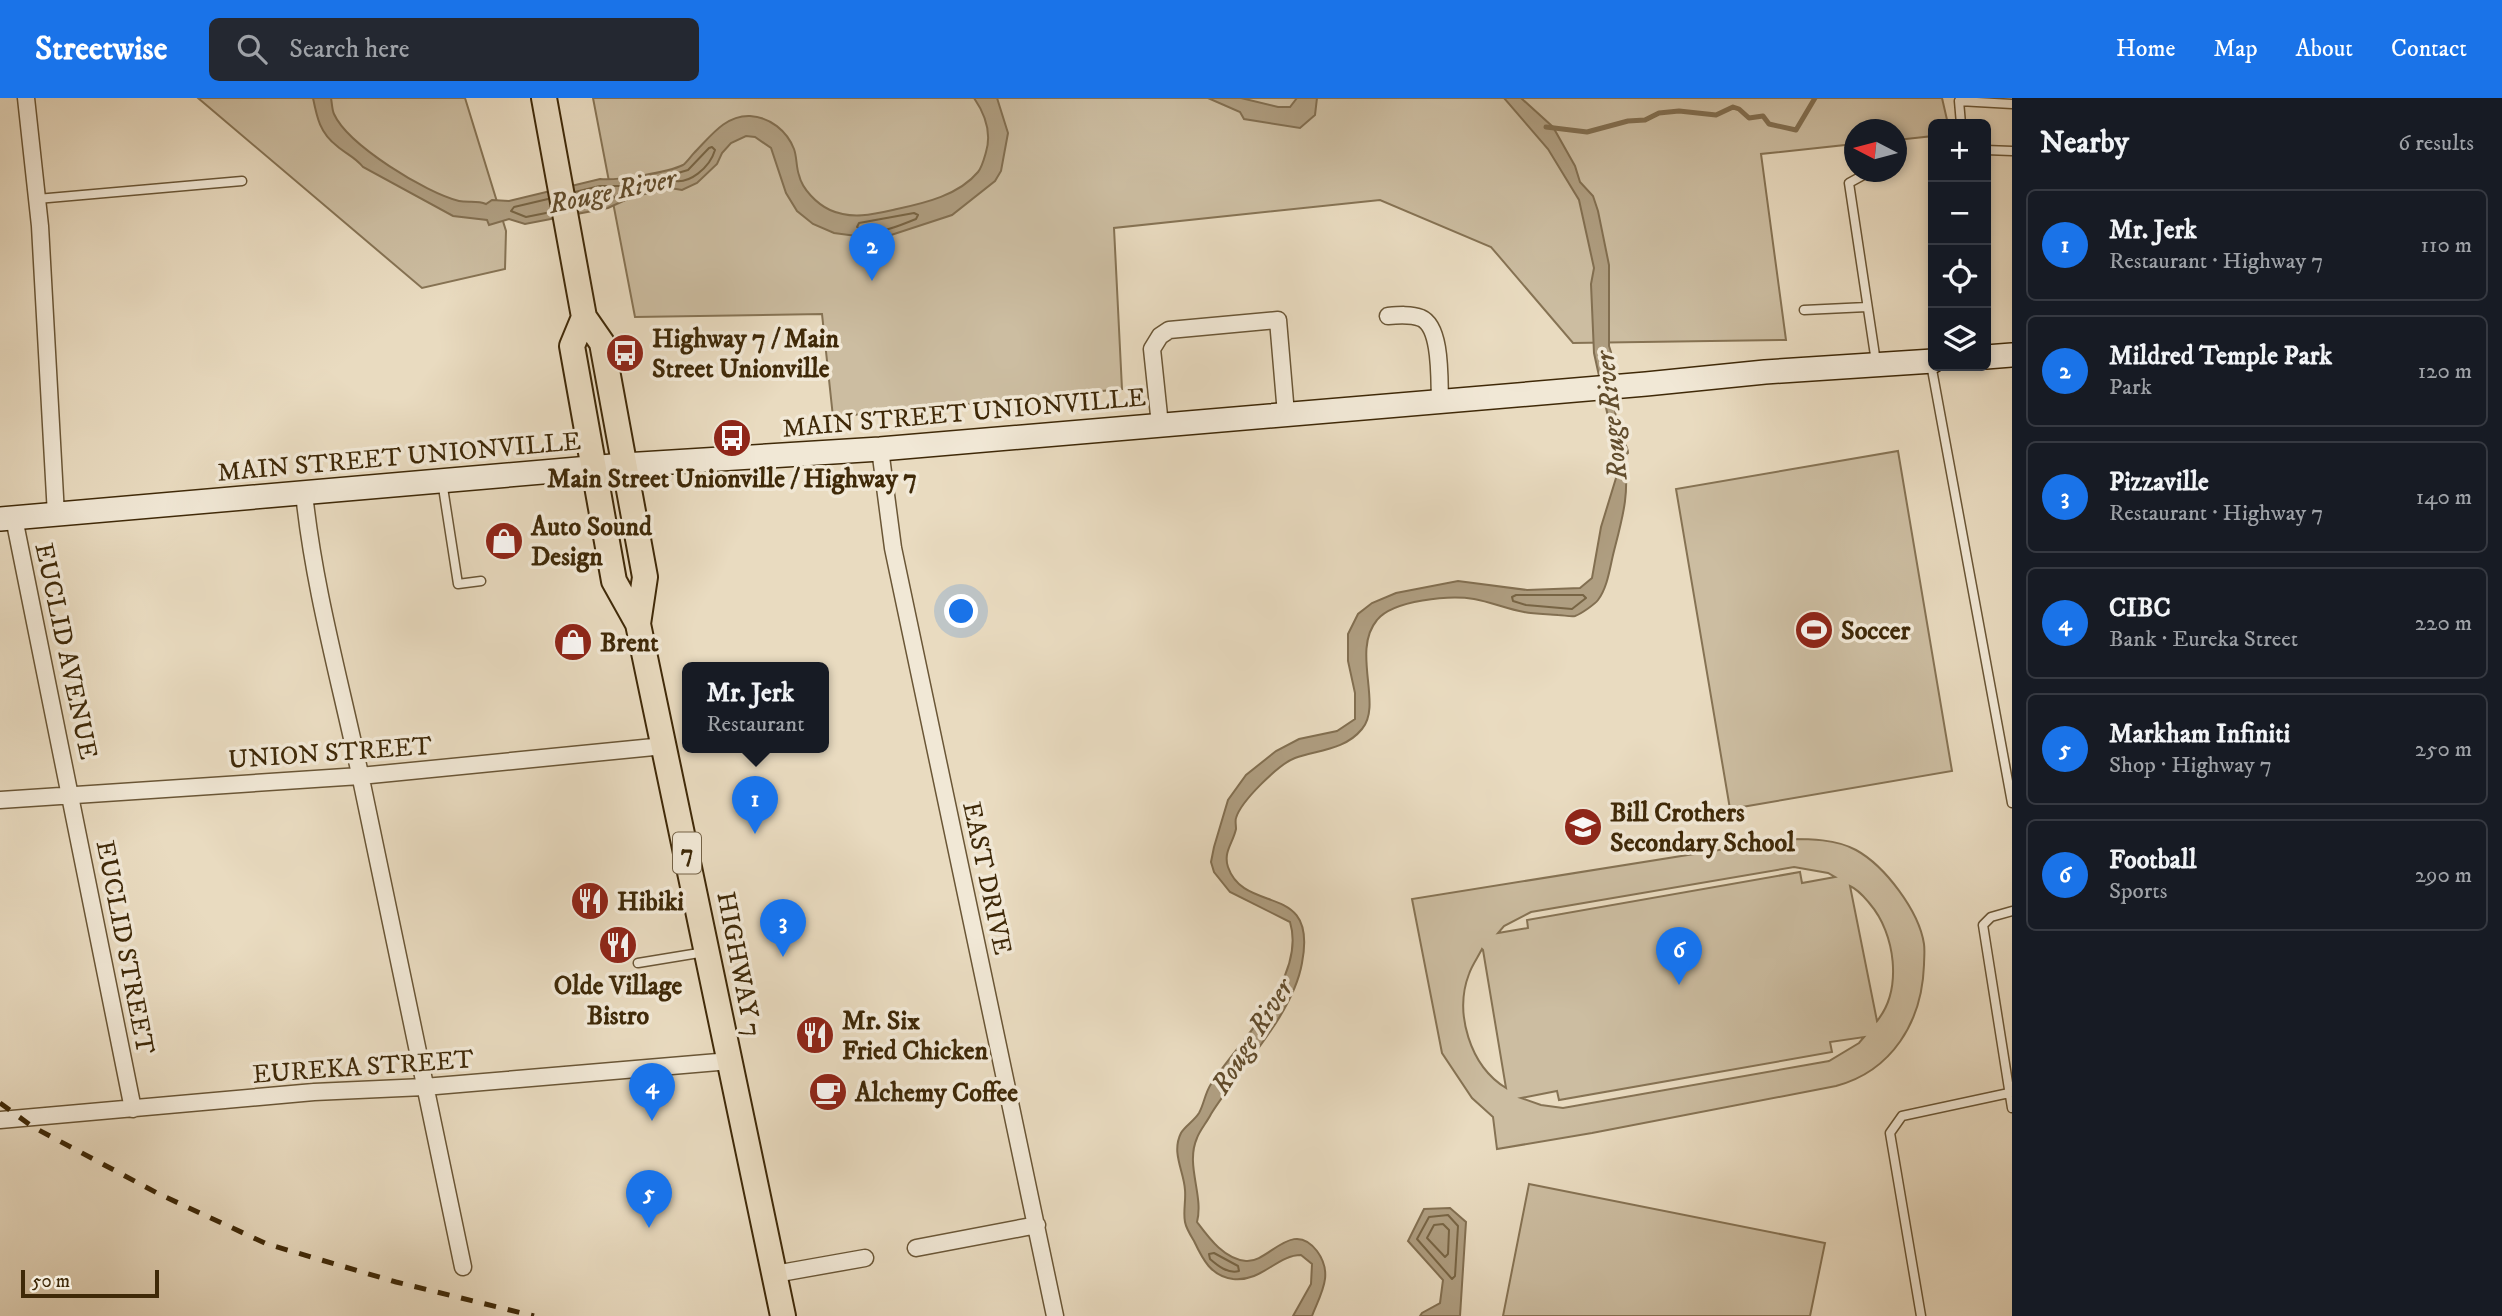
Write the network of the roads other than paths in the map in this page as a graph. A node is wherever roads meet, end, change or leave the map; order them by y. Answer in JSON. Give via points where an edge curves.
{"nodes":[{"id":1,"x":26,"y":98,"type":"edge"},
{"id":2,"x":544,"y":98,"type":"edge"},
{"id":3,"x":2012,"y":103,"type":"edge"},
{"id":4,"x":1961,"y":119,"type":"edge"},
{"id":5,"x":1991,"y":150,"type":"edge"},
{"id":6,"x":2012,"y":152,"type":"edge"},
{"id":7,"x":242,"y":181,"type":"dead end"},
{"id":8,"x":1851,"y":182,"type":"edge"},
{"id":9,"x":37,"y":200,"type":"junction"},
{"id":10,"x":1867,"y":307,"type":"junction"},
{"id":11,"x":1804,"y":310,"type":"dead end"},
{"id":12,"x":1388,"y":316,"type":"dead end"},
{"id":13,"x":584,"y":317,"type":"junction"},
{"id":14,"x":2012,"y":355,"type":"edge"},
{"id":15,"x":1991,"y":357,"type":"edge"},
{"id":16,"x":1928,"y":361,"type":"edge"},
{"id":17,"x":1876,"y":365,"type":"junction"},
{"id":18,"x":1934,"y":371,"type":"edge"},
{"id":19,"x":1440,"y":401,"type":"junction"},
{"id":20,"x":1286,"y":414,"type":"junction"},
{"id":21,"x":1160,"y":425,"type":"junction"},
{"id":22,"x":880,"y":449,"type":"junction"},
{"id":23,"x":624,"y":465,"type":"junction"},
{"id":24,"x":594,"y":467,"type":"junction"},
{"id":25,"x":442,"y":481,"type":"junction"},
{"id":26,"x":304,"y":493,"type":"junction"},
{"id":27,"x":56,"y":515,"type":"junction"},
{"id":28,"x":7,"y":518,"type":"edge"},
{"id":29,"x":481,"y":581,"type":"dead end"},
{"id":30,"x":638,"y":624,"type":"junction"},
{"id":31,"x":664,"y":746,"type":"junction"},
{"id":32,"x":360,"y":776,"type":"junction"},
{"id":33,"x":71,"y":795,"type":"junction"},
{"id":34,"x":0,"y":800,"type":"edge"},
{"id":35,"x":2012,"y":803,"type":"edge"},
{"id":36,"x":2012,"y":911,"type":"edge"},
{"id":37,"x":708,"y":952,"type":"junction"},
{"id":38,"x":638,"y":964,"type":"dead end"},
{"id":39,"x":730,"y":1061,"type":"junction"},
{"id":40,"x":424,"y":1087,"type":"junction"},
{"id":41,"x":2009,"y":1093,"type":"junction"},
{"id":42,"x":2012,"y":1108,"type":"edge"},
{"id":43,"x":133,"y":1109,"type":"junction"},
{"id":44,"x":0,"y":1120,"type":"edge"},
{"id":45,"x":1037,"y":1225,"type":"junction"},
{"id":46,"x":916,"y":1248,"type":"dead end"},
{"id":47,"x":865,"y":1258,"type":"dead end"},
{"id":48,"x":463,"y":1267,"type":"dead end"},
{"id":49,"x":775,"y":1274,"type":"junction"},
{"id":50,"x":783,"y":1316,"type":"edge"},
{"id":51,"x":1055,"y":1316,"type":"edge"},
{"id":52,"x":1921,"y":1316,"type":"edge"}],
"edges":[{"from":1,"to":9,"type":"street"},
{"from":2,"to":13,"type":"main road","name":"HIGHWAY 7","number":"7"},
{"from":3,"to":4,"type":"lane","via":[[1959,101]]},
{"from":5,"to":6,"type":"lane"},
{"from":7,"to":9,"type":"lane"},
{"from":8,"to":10,"type":"lane"},
{"from":9,"to":27,"type":"street"},
{"from":10,"to":11,"type":"lane"},
{"from":10,"to":17,"type":"lane"},
{"from":12,"to":19,"type":"street","via":[[1420,317],[1432,326]]},
{"from":13,"to":23,"type":"main road","name":"HIGHWAY 7","number":"7","via":[[602,342]]},
{"from":13,"to":24,"type":"main road","name":"HIGHWAY 7","number":"7","via":[[572,346]]},
{"from":14,"to":15,"type":"main road"},
{"from":16,"to":17,"type":"main road","name":"MAIN STREET UNIONVILLE"},
{"from":17,"to":19,"type":"main road","name":"MAIN STREET UNIONVILLE"},
{"from":18,"to":35,"type":"lane"},
{"from":19,"to":20,"type":"main road","name":"MAIN STREET UNIONVILLE"},
{"from":20,"to":21,"type":"main road","name":"MAIN STREET UNIONVILLE"},
{"from":20,"to":21,"type":"street","via":[[1278,320],[1169,330],[1160,336],[1152,349]]},
{"from":21,"to":22,"type":"main road","name":"MAIN STREET UNIONVILLE"},
{"from":22,"to":23,"type":"main road","name":"MAIN STREET UNIONVILLE"},
{"from":22,"to":45,"type":"street","name":"EAST DRIVE","via":[[895,561]]},
{"from":23,"to":24,"type":"main road","name":"MAIN STREET UNIONVILLE"},
{"from":23,"to":30,"type":"main road","name":"HIGHWAY 7","number":"7","via":[[645,578]]},
{"from":24,"to":25,"type":"main road","name":"MAIN STREET UNIONVILLE"},
{"from":24,"to":30,"type":"main road","name":"HIGHWAY 7","number":"7","via":[[614,581]]},
{"from":25,"to":26,"type":"main road","name":"MAIN STREET UNIONVILLE"},
{"from":25,"to":29,"type":"lane","via":[[458,584]]},
{"from":26,"to":27,"type":"main road","name":"MAIN STREET UNIONVILLE"},
{"from":26,"to":32,"type":"street","via":[[309,541]]},
{"from":27,"to":28,"type":"main road","name":"MAIN STREET UNIONVILLE"},
{"from":28,"to":33,"type":"street","name":"EUCLID AVENUE"},
{"from":30,"to":31,"type":"main road","name":"HIGHWAY 7","number":"7"},
{"from":31,"to":32,"type":"street","name":"UNION STREET"},
{"from":31,"to":37,"type":"main road","name":"HIGHWAY 7","number":"7"},
{"from":32,"to":33,"type":"street","name":"UNION STREET"},
{"from":32,"to":40,"type":"street"},
{"from":33,"to":34,"type":"street","name":"UNION STREET"},
{"from":33,"to":43,"type":"street","name":"EUCLID STREET"},
{"from":36,"to":41,"type":"lane","via":[[1991,917],[1983,925]]},
{"from":37,"to":38,"type":"lane"},
{"from":37,"to":39,"type":"main road","name":"HIGHWAY 7","number":"7"},
{"from":39,"to":40,"type":"street","name":"EUREKA STREET"},
{"from":39,"to":49,"type":"main road","name":"HIGHWAY 7","number":"7"},
{"from":40,"to":43,"type":"street","name":"EUREKA STREET"},
{"from":40,"to":48,"type":"street"},
{"from":41,"to":42,"type":"lane"},
{"from":41,"to":52,"type":"lane","via":[[1902,1116],[1890,1133]]},
{"from":43,"to":44,"type":"street","name":"EUREKA STREET"},
{"from":45,"to":46,"type":"street"},
{"from":45,"to":51,"type":"street","name":"EAST DRIVE"},
{"from":47,"to":49,"type":"street"},
{"from":49,"to":50,"type":"main road","name":"HIGHWAY 7","number":"7"}]}
